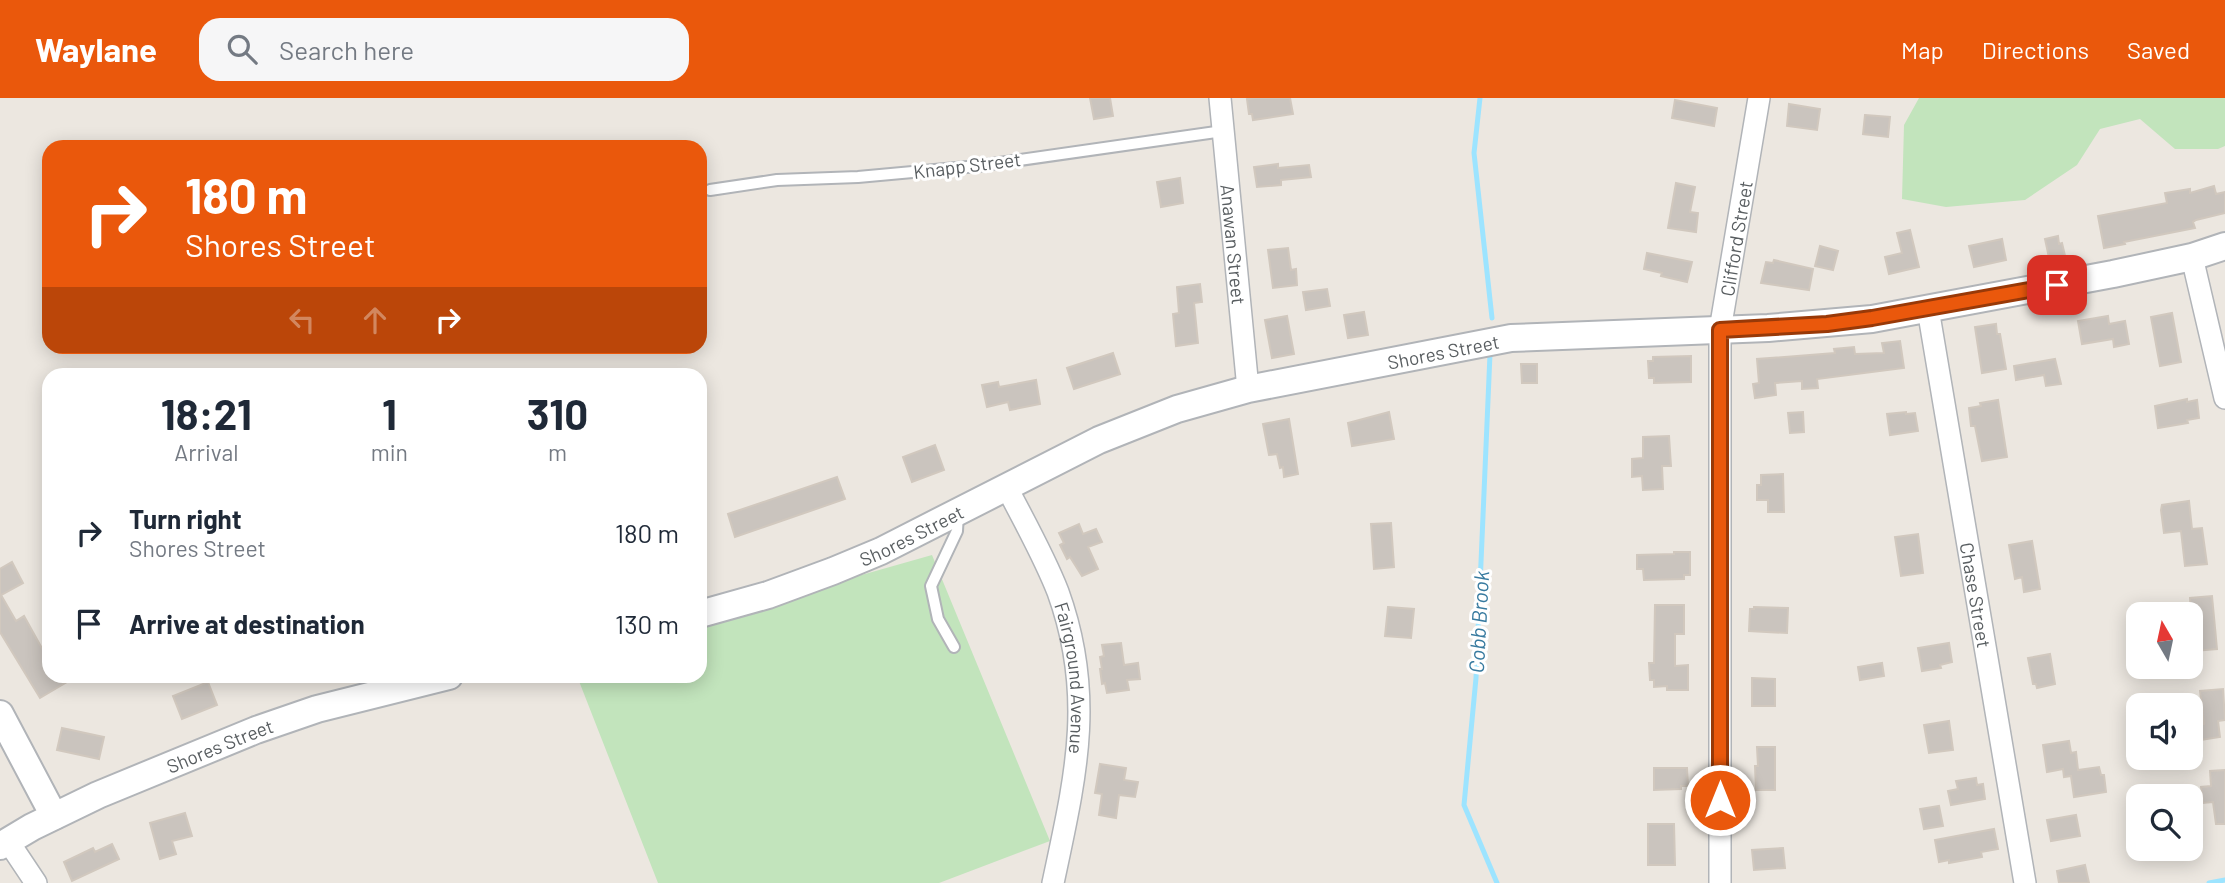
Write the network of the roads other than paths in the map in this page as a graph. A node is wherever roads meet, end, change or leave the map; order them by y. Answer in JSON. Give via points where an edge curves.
{"nodes":[{"id":1,"x":1220,"y":98,"type":"edge"},
{"id":2,"x":1759,"y":98,"type":"edge"},
{"id":3,"x":1223,"y":131,"type":"junction"},
{"id":4,"x":710,"y":190,"type":"dead end"},
{"id":5,"x":2225,"y":246,"type":"edge"},
{"id":6,"x":2192,"y":257,"type":"junction"},
{"id":7,"x":1928,"y":309,"type":"junction"},
{"id":8,"x":1720,"y":330,"type":"junction"},
{"id":9,"x":1248,"y":389,"type":"junction"},
{"id":10,"x":2225,"y":398,"type":"edge"},
{"id":11,"x":1006,"y":486,"type":"junction"},
{"id":12,"x":958,"y":510,"type":"junction"},
{"id":13,"x":707,"y":612,"type":"edge"},
{"id":14,"x":954,"y":647,"type":"dead end"},
{"id":15,"x":422,"y":683,"type":"edge"},
{"id":16,"x":0,"y":714,"type":"edge"},
{"id":17,"x":54,"y":816,"type":"junction"},
{"id":18,"x":4,"y":843,"type":"edge"},
{"id":19,"x":36,"y":883,"type":"edge"},
{"id":20,"x":1053,"y":883,"type":"edge"},
{"id":21,"x":1720,"y":883,"type":"edge"},
{"id":22,"x":2025,"y":883,"type":"edge"}],
"edges":[{"from":1,"to":3,"type":"street","name":"Anawan Street"},
{"from":2,"to":8,"type":"street","name":"Clifford Street"},
{"from":3,"to":4,"type":"lane","name":"Knapp Street","via":[[978,166],[777,180]]},
{"from":3,"to":9,"type":"street","name":"Anawan Street"},
{"from":5,"to":6,"type":"street","name":"Shores Street"},
{"from":6,"to":7,"type":"street","name":"Shores Street"},
{"from":6,"to":10,"type":"street"},
{"from":7,"to":8,"type":"street","name":"Shores Street","via":[[1827,324]]},
{"from":7,"to":22,"type":"street","name":"Chase Street"},
{"from":8,"to":9,"type":"street","name":"Shores Street","via":[[1511,338]]},
{"from":8,"to":21,"type":"street","name":"Clifford Street"},
{"from":9,"to":11,"type":"street","name":"Shores Street","via":[[1139,424]]},
{"from":11,"to":12,"type":"street","name":"Shores Street"},
{"from":11,"to":20,"type":"street","name":"Fairground Avenue","via":[[1058,592],[1078,681],[1077,765]]},
{"from":12,"to":13,"type":"street","name":"Shores Street","via":[[834,571]]},
{"from":12,"to":14,"type":"lane","via":[[957,531],[931,586],[938,619]]},
{"from":15,"to":17,"type":"street","name":"Shores Street","via":[[297,715]]},
{"from":16,"to":17,"type":"street"},
{"from":17,"to":18,"type":"street","name":"Shores Street"},
{"from":18,"to":19,"type":"street"}]}
